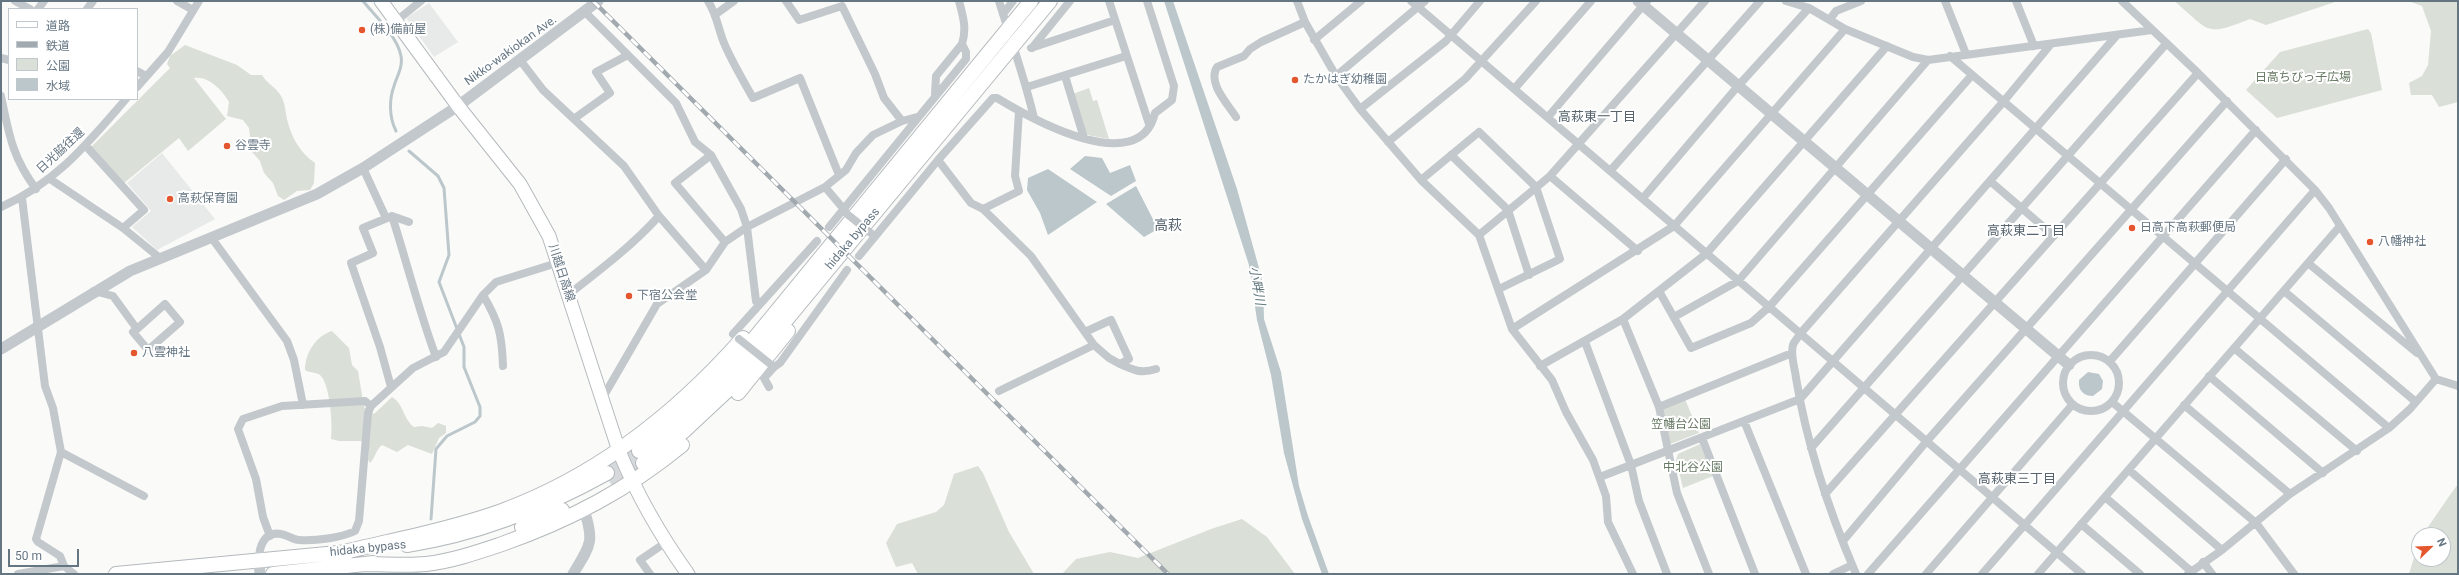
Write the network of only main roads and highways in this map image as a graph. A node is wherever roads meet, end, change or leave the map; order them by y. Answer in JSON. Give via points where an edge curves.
{"nodes":[{"id":1,"x":381,"y":1,"type":"edge"},
{"id":2,"x":1031,"y":1,"type":"edge"},
{"id":3,"x":1050,"y":1,"type":"edge"},
{"id":4,"x":824,"y":254,"type":"junction"},
{"id":5,"x":827,"y":270,"type":"junction"},
{"id":6,"x":619,"y":451,"type":"junction"},
{"id":7,"x":609,"y":478,"type":"tunnel mouth"},
{"id":8,"x":632,"y":483,"type":"junction"},
{"id":9,"x":442,"y":545,"type":"junction"},
{"id":10,"x":427,"y":548,"type":"junction"},
{"id":11,"x":259,"y":567,"type":"edge"},
{"id":12,"x":116,"y":574,"type":"edge"},
{"id":13,"x":273,"y":574,"type":"edge"},
{"id":14,"x":688,"y":574,"type":"edge"}],
"edges":[{"from":1,"to":6,"type":"main road","name":"川越日高線","via":[[404,37],[520,184],[549,236]]},
{"from":2,"to":4,"type":"highway","name":"hidaka bypass"},
{"from":3,"to":5,"type":"highway","name":"hidaka bypass"},
{"from":4,"to":5,"type":"highway","name":"hidaka bypass","via":[[717,384],[641,457],[684,431],[729,389]]},
{"from":4,"to":6,"type":"highway","via":[[763,315],[712,373],[674,409]]},
{"from":5,"to":8,"type":"highway","via":[[793,324],[736,395],[694,435]]},
{"from":6,"to":8,"type":"main road","name":"川越日高線"},
{"from":6,"to":9,"type":"highway","via":[[602,463],[499,512]]},
{"from":7,"to":9,"type":"highway","via":[[546,518],[498,536]]},
{"from":8,"to":9,"type":"highway","via":[[548,528],[482,551]]},
{"from":8,"to":14,"type":"main road","name":"川越日高線","via":[[665,543]]},
{"from":9,"to":10,"type":"highway"},
{"from":9,"to":10,"type":"highway"},
{"from":10,"to":11,"type":"highway","name":"hidaka bypass","via":[[340,552]]},
{"from":10,"to":13,"type":"highway","name":"hidaka bypass","via":[[366,564]]},
{"from":11,"to":12,"type":"highway","name":"hidaka bypass"}]}
